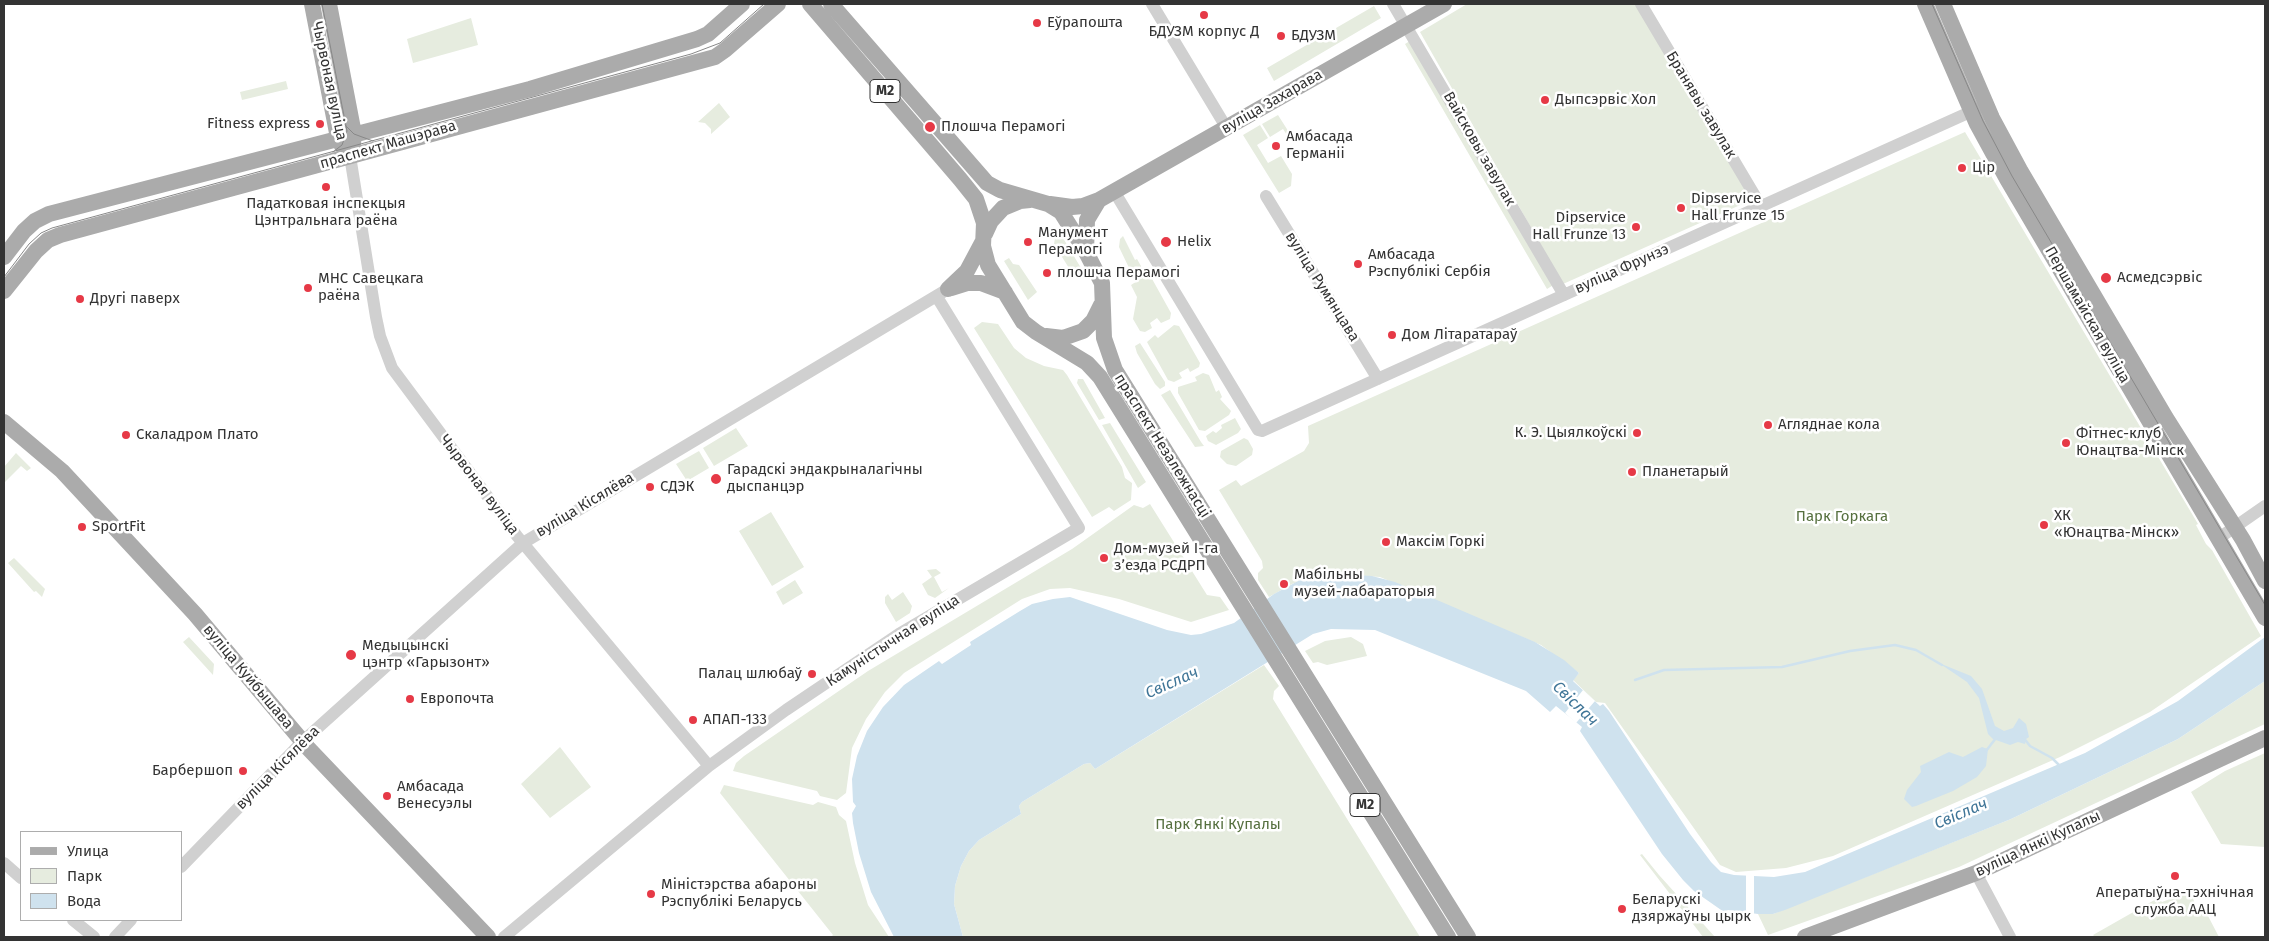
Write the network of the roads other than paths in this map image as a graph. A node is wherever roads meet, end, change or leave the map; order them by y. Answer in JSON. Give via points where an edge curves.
{"nodes":[{"id":1,"x":312,"y":4,"type":"edge"},
{"id":2,"x":329,"y":4,"type":"edge"},
{"id":3,"x":742,"y":4,"type":"edge"},
{"id":4,"x":778,"y":4,"type":"edge"},
{"id":5,"x":810,"y":4,"type":"edge"},
{"id":6,"x":831,"y":4,"type":"edge"},
{"id":7,"x":1152,"y":4,"type":"edge"},
{"id":8,"x":1393,"y":4,"type":"edge"},
{"id":9,"x":1444,"y":4,"type":"edge"},
{"id":10,"x":1641,"y":4,"type":"edge"},
{"id":11,"x":1925,"y":4,"type":"edge"},
{"id":12,"x":1943,"y":4,"type":"edge"},
{"id":13,"x":1406,"y":25,"type":"junction"},
{"id":14,"x":601,"y":68,"type":"junction"},
{"id":15,"x":606,"y":86,"type":"junction"},
{"id":16,"x":1986,"y":105,"type":"junction"},
{"id":17,"x":1971,"y":112,"type":"junction"},
{"id":18,"x":1226,"y":127,"type":"junction"},
{"id":19,"x":346,"y":136,"type":"junction"},
{"id":20,"x":350,"y":156,"type":"junction"},
{"id":21,"x":1114,"y":191,"type":"junction"},
{"id":22,"x":1266,"y":196,"type":"dead end"},
{"id":23,"x":1099,"y":200,"type":"junction"},
{"id":24,"x":1041,"y":202,"type":"junction"},
{"id":25,"x":1761,"y":206,"type":"junction"},
{"id":26,"x":984,"y":236,"type":"junction"},
{"id":27,"x":1086,"y":252,"type":"junction"},
{"id":28,"x":4,"y":256,"type":"edge"},
{"id":29,"x":4,"y":291,"type":"edge"},
{"id":30,"x":1005,"y":292,"type":"junction"},
{"id":31,"x":942,"y":293,"type":"junction"},
{"id":32,"x":1564,"y":295,"type":"junction"},
{"id":33,"x":1102,"y":301,"type":"junction"},
{"id":34,"x":1041,"y":335,"type":"junction"},
{"id":35,"x":1378,"y":379,"type":"junction"},
{"id":36,"x":4,"y":422,"type":"edge"},
{"id":37,"x":2265,"y":506,"type":"edge"},
{"id":38,"x":2234,"y":527,"type":"junction"},
{"id":39,"x":2219,"y":538,"type":"junction"},
{"id":40,"x":523,"y":543,"type":"junction"},
{"id":41,"x":2265,"y":581,"type":"edge"},
{"id":42,"x":1243,"y":591,"type":"junction"},
{"id":43,"x":2263,"y":614,"type":"edge"},
{"id":44,"x":1290,"y":667,"type":"junction"},
{"id":45,"x":2265,"y":738,"type":"edge"},
{"id":46,"x":302,"y":742,"type":"junction"},
{"id":47,"x":709,"y":766,"type":"junction"},
{"id":48,"x":4,"y":863,"type":"edge"},
{"id":49,"x":182,"y":865,"type":"edge"},
{"id":50,"x":1976,"y":874,"type":"junction"},
{"id":51,"x":20,"y":877,"type":"edge"},
{"id":52,"x":74,"y":921,"type":"edge"},
{"id":53,"x":130,"y":921,"type":"edge"},
{"id":54,"x":94,"y":937,"type":"edge"},
{"id":55,"x":115,"y":937,"type":"edge"},
{"id":56,"x":488,"y":937,"type":"edge"},
{"id":57,"x":504,"y":937,"type":"edge"},
{"id":58,"x":1448,"y":937,"type":"edge"},
{"id":59,"x":1468,"y":937,"type":"edge"},
{"id":60,"x":1805,"y":937,"type":"edge"},
{"id":61,"x":2010,"y":937,"type":"edge"}],
"edges":[{"from":1,"to":19,"type":"main road","name":"Чырвоная вуліца"},
{"from":2,"to":19,"type":"main road","name":"Чырвоная вуліца"},
{"from":3,"to":14,"type":"main road","name":"праспект Машэрава","via":[[708,34],[697,39]]},
{"from":4,"to":15,"type":"main road","name":"праспект Машэрава","via":[[715,57]]},
{"from":5,"to":26,"type":"main road","name":"праспект Незалежнасці","number":"М2","via":[[969,190],[981,212]]},
{"from":6,"to":24,"type":"main road","name":"праспект Незалежнасці","number":"М2","via":[[986,183]]},
{"from":7,"to":18,"type":"street"},
{"from":8,"to":13,"type":"street","name":"Вайсковы завулак"},
{"from":9,"to":13,"type":"main road","name":"вуліца Захарава"},
{"from":10,"to":25,"type":"street","name":"Бранявы завулак"},
{"from":11,"to":17,"type":"main road","name":"Першамайская вуліца"},
{"from":12,"to":16,"type":"main road","name":"Першамайская вуліца"},
{"from":13,"to":18,"type":"main road","name":"вуліца Захарава"},
{"from":13,"to":32,"type":"street","name":"Вайсковы завулак"},
{"from":14,"to":15,"type":"main road"},
{"from":14,"to":19,"type":"main road","name":"праспект Машэрава"},
{"from":15,"to":20,"type":"main road","name":"праспект Машэрава"},
{"from":16,"to":17,"type":"street","name":"вуліца Фрунзэ"},
{"from":16,"to":38,"type":"main road","name":"Першамайская вуліца","via":[[2072,261]]},
{"from":17,"to":25,"type":"street","name":"вуліца Фрунзэ"},
{"from":17,"to":39,"type":"main road","name":"Першамайская вуліца","via":[[2054,260]]},
{"from":18,"to":21,"type":"main road","name":"вуліца Захарава"},
{"from":19,"to":20,"type":"main road","name":"Чырвоная вуліца"},
{"from":19,"to":28,"type":"main road","name":"праспект Машэрава","via":[[49,214],[24,231]]},
{"from":20,"to":29,"type":"main road","name":"праспект Машэрава","via":[[48,240]]},
{"from":20,"to":40,"type":"street","name":"Чырвоная вуліца","via":[[380,336],[392,368]]},
{"from":21,"to":23,"type":"main road","name":"вуліца Захарава"},
{"from":21,"to":35,"type":"street","name":"вуліца Фрунзэ","via":[[1258,430],[1267,429]]},
{"from":22,"to":35,"type":"street","name":"вуліца Румянцава"},
{"from":23,"to":24,"type":"main road","via":[[1072,207]]},
{"from":23,"to":27,"type":"main road","via":[[1087,220]]},
{"from":24,"to":26,"type":"main road","via":[[1020,201],[1003,208],[991,221]]},
{"from":24,"to":27,"type":"main road","name":"праспект Незалежнасці","number":"М2","via":[[1061,212]]},
{"from":25,"to":32,"type":"street","name":"вуліца Фрунзэ"},
{"from":26,"to":30,"type":"main road","name":"праспект Незалежнасці","number":"М2","via":[[988,265]]},
{"from":26,"to":31,"type":"main road","via":[[973,262]]},
{"from":27,"to":33,"type":"main road","name":"праспект Незалежнасці","number":"М2","via":[[1102,283]]},
{"from":30,"to":31,"type":"main road","via":[[981,283],[967,283]]},
{"from":30,"to":34,"type":"main road","name":"праспект Незалежнасці","number":"М2","via":[[1023,322]]},
{"from":31,"to":40,"type":"street","name":"вуліца Кісялёва"},
{"from":31,"to":47,"type":"street","name":"Камуністычная вуліца","via":[[1079,528],[899,634]]},
{"from":32,"to":35,"type":"street","name":"вуліца Фрунзэ"},
{"from":33,"to":34,"type":"main road","via":[[1097,315],[1083,331],[1063,338]]},
{"from":33,"to":42,"type":"main road","name":"праспект Незалежнасці","number":"М2","via":[[1104,338],[1110,360]]},
{"from":34,"to":42,"type":"main road","name":"праспект Незалежнасці","number":"М2","via":[[1088,363],[1100,377]]},
{"from":36,"to":46,"type":"main road","name":"вуліца Куйбышава","via":[[69,478],[195,614]]},
{"from":37,"to":38,"type":"street"},
{"from":38,"to":39,"type":"street"},
{"from":38,"to":41,"type":"main road","name":"Першамайская вуліца"},
{"from":39,"to":43,"type":"main road","name":"Першамайская вуліца"},
{"from":40,"to":46,"type":"street","name":"вуліца Кісялёва"},
{"from":40,"to":47,"type":"street","name":"Чырвоная вуліца"},
{"from":42,"to":44,"type":"main road","name":"праспект Незалежнасці","number":"М2"},
{"from":44,"to":58,"type":"main road","name":"праспект Незалежнасці","number":"М2","via":[[1380,830]]},
{"from":44,"to":59,"type":"main road","name":"праспект Незалежнасці","number":"М2"},
{"from":45,"to":50,"type":"main road","name":"вуліца Янкі Купалы"},
{"from":46,"to":49,"type":"street","name":"вуліца Кісялёва"},
{"from":46,"to":56,"type":"main road","name":"вуліца Куйбышава"},
{"from":47,"to":57,"type":"street","name":"Камуністычная вуліца"},
{"from":48,"to":51,"type":"street"},
{"from":50,"to":60,"type":"main road","name":"вуліца Янкі Купалы"},
{"from":50,"to":61,"type":"street"},
{"from":52,"to":54,"type":"street"},
{"from":53,"to":55,"type":"street"}]}
